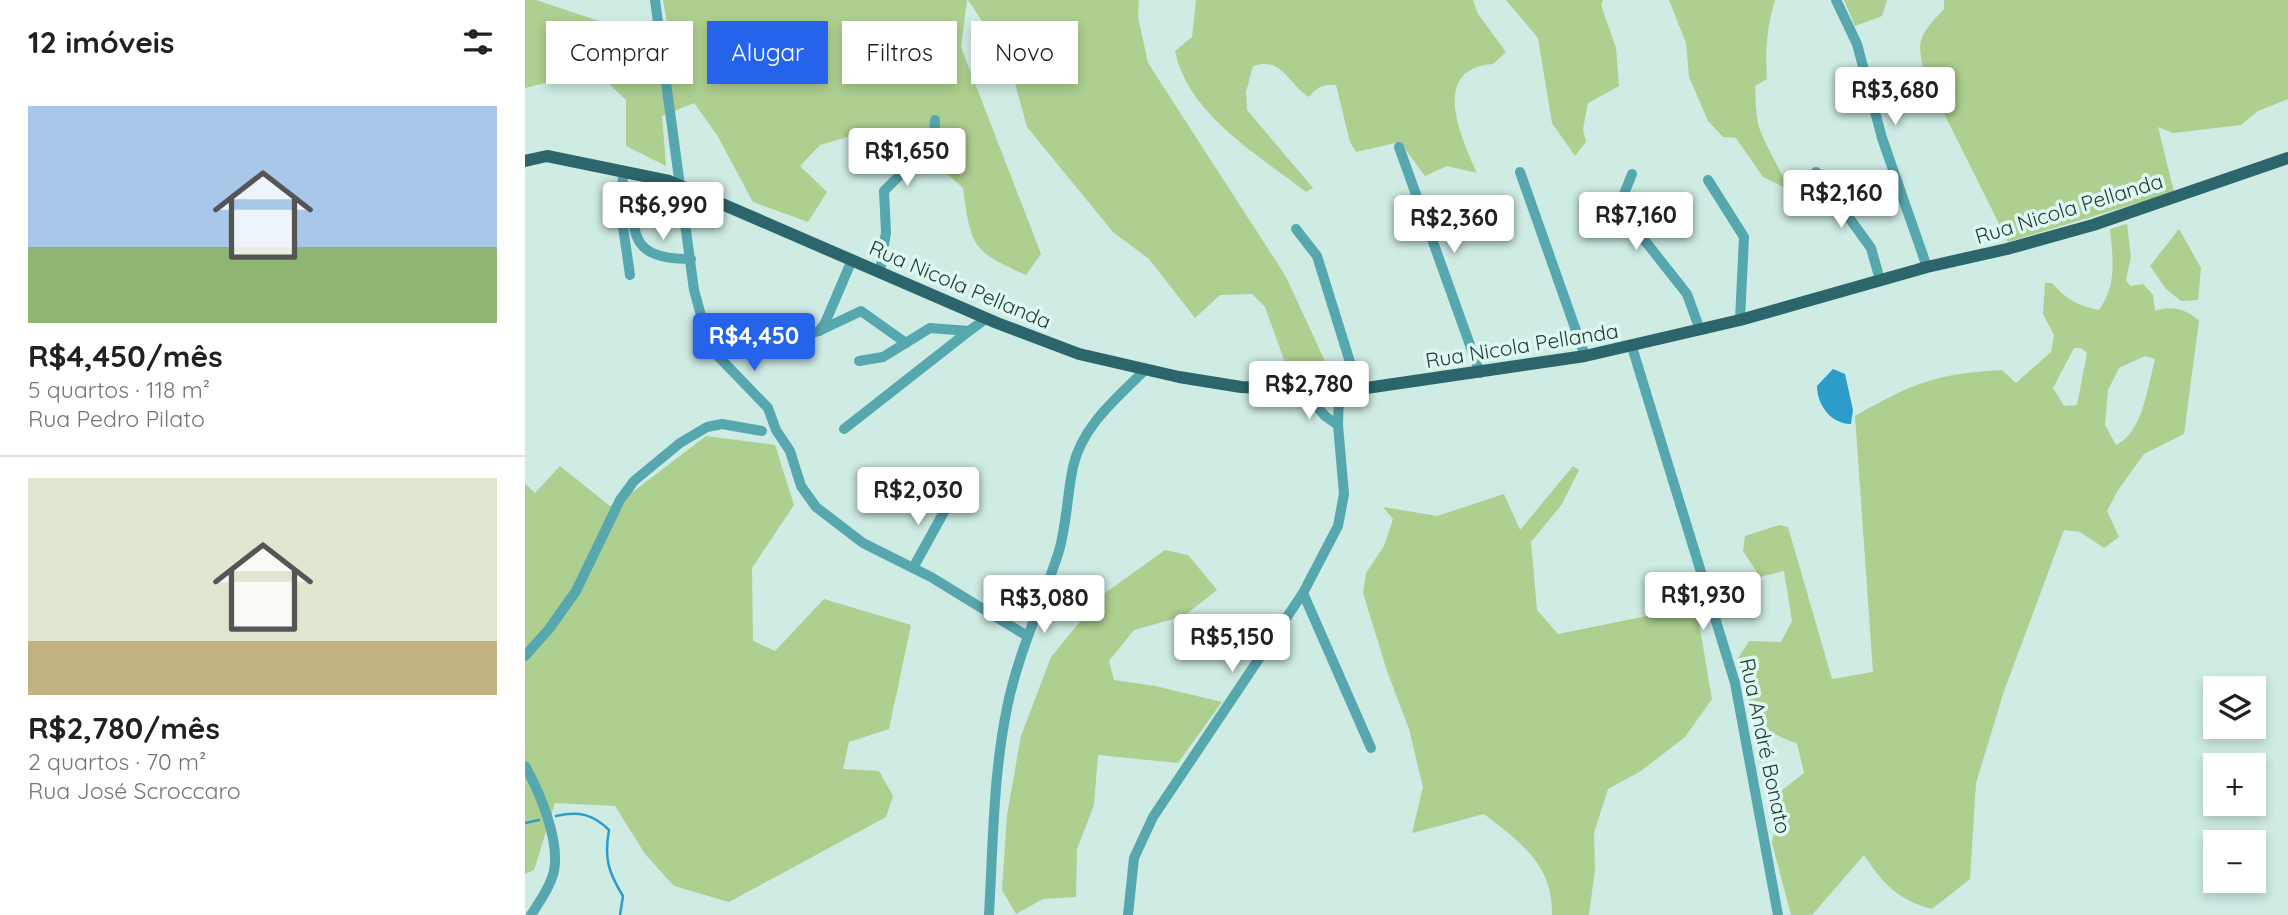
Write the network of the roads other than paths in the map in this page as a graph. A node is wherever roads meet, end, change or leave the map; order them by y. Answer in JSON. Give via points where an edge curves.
{"nodes":[{"id":1,"x":655,"y":0,"type":"edge"},
{"id":2,"x":1836,"y":0,"type":"edge"},
{"id":3,"x":935,"y":120,"type":"dead end"},
{"id":4,"x":1399,"y":147,"type":"dead end"},
{"id":5,"x":2288,"y":158,"type":"edge"},
{"id":6,"x":525,"y":161,"type":"edge"},
{"id":7,"x":623,"y":171,"type":"junction"},
{"id":8,"x":1520,"y":172,"type":"dead end"},
{"id":9,"x":1816,"y":172,"type":"dead end"},
{"id":10,"x":1632,"y":174,"type":"dead end"},
{"id":11,"x":1708,"y":180,"type":"dead end"},
{"id":12,"x":679,"y":185,"type":"junction"},
{"id":13,"x":634,"y":220,"type":"dead end"},
{"id":14,"x":1296,"y":229,"type":"dead end"},
{"id":15,"x":691,"y":259,"type":"junction"},
{"id":16,"x":852,"y":260,"type":"junction"},
{"id":17,"x":1927,"y":267,"type":"junction"},
{"id":18,"x":880,"y":272,"type":"junction"},
{"id":19,"x":630,"y":275,"type":"dead end"},
{"id":20,"x":1880,"y":280,"type":"junction"},
{"id":21,"x":987,"y":318,"type":"junction"},
{"id":22,"x":1740,"y":320,"type":"junction"},
{"id":23,"x":1700,"y":330,"type":"junction"},
{"id":24,"x":819,"y":331,"type":"junction"},
{"id":25,"x":969,"y":331,"type":"junction"},
{"id":26,"x":804,"y":335,"type":"dead end"},
{"id":27,"x":906,"y":343,"type":"junction"},
{"id":28,"x":1632,"y":347,"type":"junction"},
{"id":29,"x":1585,"y":356,"type":"junction"},
{"id":30,"x":859,"y":361,"type":"dead end"},
{"id":31,"x":1145,"y":370,"type":"junction"},
{"id":32,"x":1480,"y":373,"type":"junction"},
{"id":33,"x":1359,"y":391,"type":"junction"},
{"id":34,"x":1305,"y":392,"type":"junction"},
{"id":35,"x":1339,"y":392,"type":"junction"},
{"id":36,"x":1338,"y":425,"type":"junction"},
{"id":37,"x":844,"y":429,"type":"dead end"},
{"id":38,"x":762,"y":431,"type":"dead end"},
{"id":39,"x":950,"y":501,"type":"dead end"},
{"id":40,"x":913,"y":568,"type":"junction"},
{"id":41,"x":1303,"y":593,"type":"junction"},
{"id":42,"x":1027,"y":636,"type":"junction"},
{"id":43,"x":525,"y":656,"type":"edge"},
{"id":44,"x":1371,"y":748,"type":"dead end"},
{"id":45,"x":525,"y":766,"type":"edge"},
{"id":46,"x":531,"y":915,"type":"edge"},
{"id":47,"x":989,"y":915,"type":"edge"},
{"id":48,"x":1128,"y":915,"type":"edge"},
{"id":49,"x":1778,"y":915,"type":"edge"}],
"edges":[{"from":1,"to":12,"type":"street"},
{"from":2,"to":17,"type":"street","via":[[1857,44],[1882,138]]},
{"from":3,"to":18,"type":"street","via":[[933,157],[906,169],[884,191],[886,232]]},
{"from":4,"to":32,"type":"street"},
{"from":5,"to":17,"type":"main road","name":"Rua Nicola Pellanda","via":[[2093,225]]},
{"from":6,"to":7,"type":"main road","name":"Rua Nicola Pellanda","via":[[547,156]]},
{"from":7,"to":12,"type":"main road","name":"Rua Nicola Pellanda"},
{"from":7,"to":19,"type":"street","via":[[622,219]]},
{"from":8,"to":29,"type":"street"},
{"from":9,"to":20,"type":"street","via":[[1871,248]]},
{"from":10,"to":23,"type":"street","via":[[1620,204],[1623,213],[1687,295]]},
{"from":11,"to":22,"type":"street","via":[[1744,237]]},
{"from":12,"to":15,"type":"street"},
{"from":12,"to":16,"type":"main road","name":"Rua Nicola Pellanda"},
{"from":13,"to":15,"type":"street","via":[[634,230],[649,253]]},
{"from":14,"to":33,"type":"street","via":[[1317,256]]},
{"from":15,"to":40,"type":"street","via":[[707,337],[731,372],[768,408],[790,450],[805,494],[843,529]]},
{"from":16,"to":18,"type":"main road","name":"Rua Nicola Pellanda"},
{"from":16,"to":24,"type":"street"},
{"from":17,"to":20,"type":"main road","name":"Rua Nicola Pellanda"},
{"from":18,"to":21,"type":"main road","name":"Rua Nicola Pellanda"},
{"from":20,"to":22,"type":"main road","name":"Rua Nicola Pellanda"},
{"from":21,"to":25,"type":"street"},
{"from":21,"to":31,"type":"main road","name":"Rua Nicola Pellanda","via":[[1079,354]]},
{"from":22,"to":23,"type":"main road","name":"Rua Nicola Pellanda"},
{"from":23,"to":28,"type":"main road","name":"Rua Nicola Pellanda"},
{"from":24,"to":26,"type":"street"},
{"from":24,"to":27,"type":"street","via":[[861,311]]},
{"from":25,"to":27,"type":"street","via":[[930,328]]},
{"from":25,"to":37,"type":"street"},
{"from":27,"to":30,"type":"street","via":[[883,357]]},
{"from":28,"to":29,"type":"main road","name":"Rua Nicola Pellanda"},
{"from":28,"to":49,"type":"street","name":"Rua André Bonato","via":[[1735,683]]},
{"from":29,"to":32,"type":"main road","name":"Rua Nicola Pellanda"},
{"from":31,"to":34,"type":"main road","name":"Rua Nicola Pellanda","via":[[1241,387]]},
{"from":31,"to":42,"type":"street","via":[[1101,415],[1081,444],[1060,546]]},
{"from":32,"to":33,"type":"main road","name":"Rua Nicola Pellanda"},
{"from":33,"to":35,"type":"main road","name":"Rua Nicola Pellanda"},
{"from":34,"to":35,"type":"main road","name":"Rua Nicola Pellanda"},
{"from":34,"to":36,"type":"street"},
{"from":35,"to":36,"type":"street"},
{"from":36,"to":41,"type":"street","via":[[1344,494],[1338,526]]},
{"from":38,"to":43,"type":"street","via":[[707,426],[634,481],[620,500],[576,591]]},
{"from":39,"to":40,"type":"street"},
{"from":40,"to":42,"type":"street"},
{"from":41,"to":44,"type":"street"},
{"from":41,"to":48,"type":"street","via":[[1153,817],[1134,858]]},
{"from":42,"to":47,"type":"street","via":[[1000,749]]},
{"from":45,"to":46,"type":"street","via":[[543,803],[554,862],[550,881]]}]}
